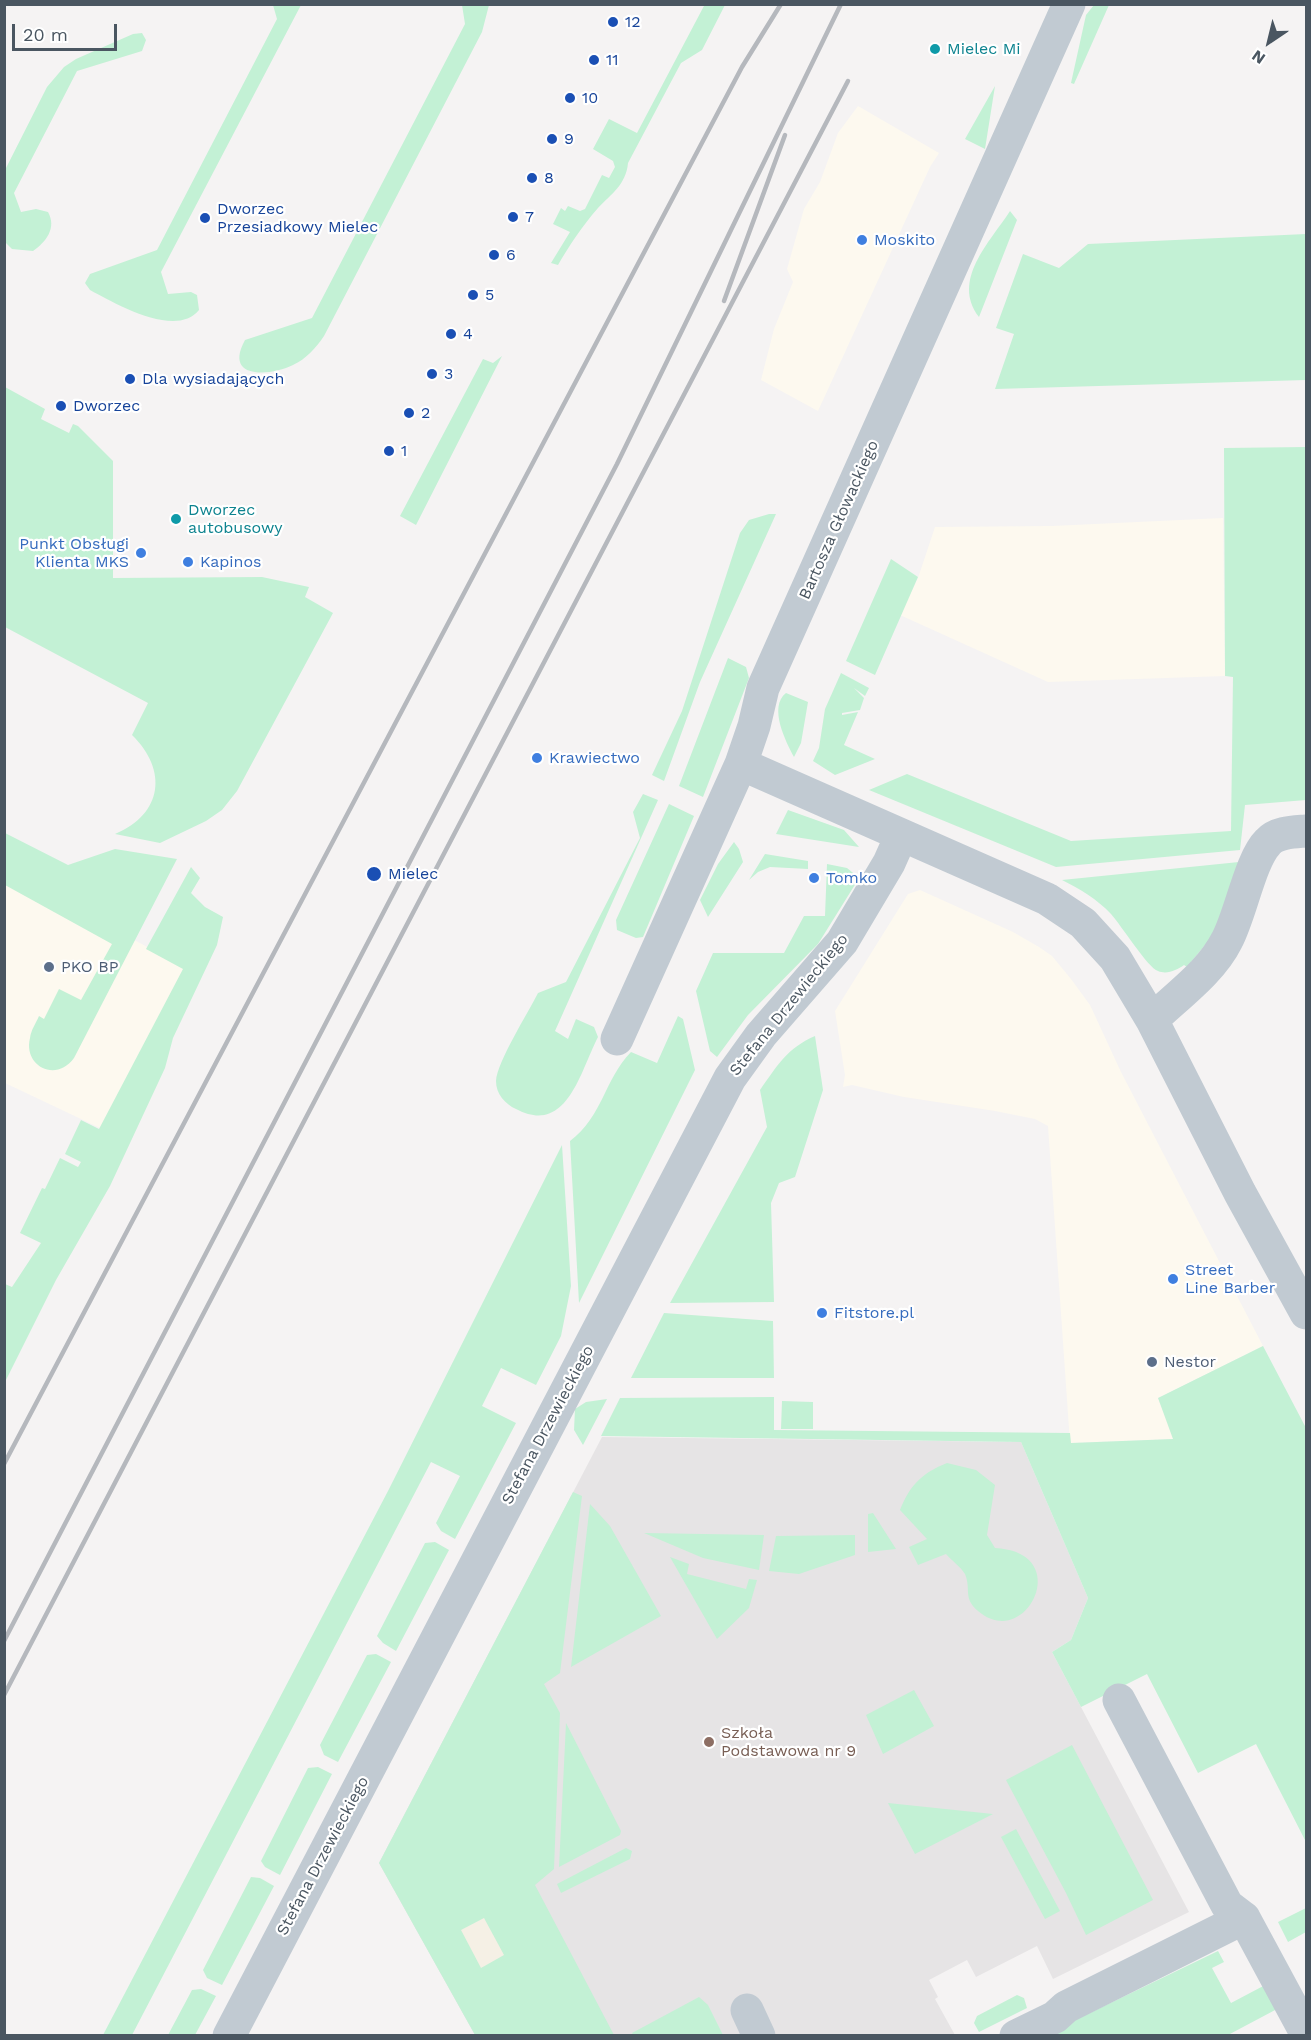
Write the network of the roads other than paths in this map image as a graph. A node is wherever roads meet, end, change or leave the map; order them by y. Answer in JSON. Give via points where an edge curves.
{"nodes":[{"id":1,"x":1069,"y":4,"type":"edge"},
{"id":2,"x":741,"y":764,"type":"junction"},
{"id":3,"x":1306,"y":831,"type":"edge"},
{"id":4,"x":901,"y":836,"type":"junction"},
{"id":5,"x":1152,"y":1020,"type":"junction"},
{"id":6,"x":617,"y":1039,"type":"dead end"},
{"id":7,"x":1306,"y":1313,"type":"edge"},
{"id":8,"x":1119,"y":1700,"type":"dead end"},
{"id":9,"x":1244,"y":1918,"type":"junction"},
{"id":10,"x":1306,"y":2033,"type":"edge"},
{"id":11,"x":229,"y":2036,"type":"edge"},
{"id":12,"x":1016,"y":2036,"type":"edge"}],
"edges":[{"from":1,"to":2,"type":"street","name":"Bartosza Głowackiego","via":[[763,688]]},
{"from":2,"to":4,"type":"street"},
{"from":2,"to":6,"type":"street","name":"Bartosza Głowackiego"},
{"from":3,"to":5,"type":"street","via":[[1286,833],[1269,841],[1259,854],[1239,917],[1226,943],[1209,966]]},
{"from":4,"to":5,"type":"street","via":[[1047,899],[1083,923],[1115,958]]},
{"from":4,"to":11,"type":"street","name":"Stefana Drzewieckiego","via":[[842,942],[761,1035],[730,1078]]},
{"from":5,"to":7,"type":"street"},
{"from":8,"to":9,"type":"street","via":[[1227,1905]]},
{"from":9,"to":10,"type":"street"},
{"from":9,"to":12,"type":"street"}]}
